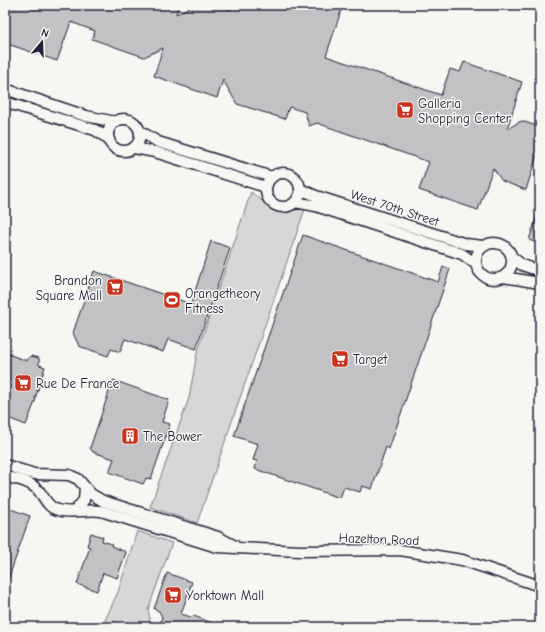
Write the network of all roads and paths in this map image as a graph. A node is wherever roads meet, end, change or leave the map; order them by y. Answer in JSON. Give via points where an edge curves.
{"nodes":[{"id":1,"x":5,"y":89,"type":"edge"},
{"id":2,"x":5,"y":102,"type":"edge"},
{"id":3,"x":116,"y":122,"type":"junction"},
{"id":4,"x":140,"y":131,"type":"junction"},
{"id":5,"x":109,"y":139,"type":"junction"},
{"id":6,"x":134,"y":148,"type":"junction"},
{"id":7,"x":272,"y":177,"type":"junction"},
{"id":8,"x":266,"y":187,"type":"junction"},
{"id":9,"x":300,"y":189,"type":"junction"},
{"id":10,"x":295,"y":202,"type":"junction"},
{"id":11,"x":484,"y":246,"type":"junction"},
{"id":12,"x":512,"y":257,"type":"junction"},
{"id":13,"x":476,"y":264,"type":"junction"},
{"id":14,"x":540,"y":271,"type":"edge"},
{"id":15,"x":503,"y":277,"type":"junction"},
{"id":16,"x":540,"y":282,"type":"edge"},
{"id":17,"x":5,"y":465,"type":"edge"},
{"id":18,"x":54,"y":475,"type":"junction"},
{"id":19,"x":5,"y":477,"type":"edge"},
{"id":20,"x":84,"y":487,"type":"junction"},
{"id":21,"x":44,"y":498,"type":"junction"},
{"id":22,"x":75,"y":511,"type":"junction"},
{"id":23,"x":237,"y":547,"type":"junction"},
{"id":24,"x":540,"y":586,"type":"edge"}],
"edges":[{"from":1,"to":3,"type":"street","via":[[86,116]]},
{"from":2,"to":5,"type":"street","via":[[95,130]]},
{"from":3,"to":4,"type":"street","via":[[130,120]]},
{"from":3,"to":5,"type":"street","via":[[110,129]]},
{"from":4,"to":6,"type":"street","via":[[139,140]]},
{"from":4,"to":7,"type":"street","via":[[158,142]]},
{"from":5,"to":6,"type":"street","via":[[119,150]]},
{"from":6,"to":8,"type":"street","via":[[155,152]]},
{"from":7,"to":8,"type":"street"},
{"from":7,"to":9,"type":"street","via":[[281,173],[289,174],[297,179]]},
{"from":8,"to":10,"type":"street","via":[[268,197],[275,205],[286,207]]},
{"from":9,"to":10,"type":"street"},
{"from":9,"to":11,"type":"street","name":"West 70th Street","via":[[459,242]]},
{"from":10,"to":13,"type":"street","name":"West 70th Street","via":[[316,206],[462,254]]},
{"from":11,"to":12,"type":"street","via":[[498,243],[507,248]]},
{"from":11,"to":13,"type":"street","via":[[477,256]]},
{"from":12,"to":14,"type":"street","via":[[522,265]]},
{"from":12,"to":15,"type":"street","via":[[511,268]]},
{"from":13,"to":15,"type":"street","via":[[485,276],[494,279]]},
{"from":15,"to":16,"type":"street"},
{"from":17,"to":18,"type":"street","name":"Hazelton Road","via":[[34,474]]},
{"from":18,"to":20,"type":"street","name":"Hazelton Road","via":[[69,475]]},
{"from":18,"to":21,"type":"street","via":[[46,483]]},
{"from":19,"to":21,"type":"street","name":"Hazelton Road","via":[[25,481]]},
{"from":20,"to":22,"type":"street","via":[[84,500]]},
{"from":20,"to":23,"type":"street","name":"Hazelton Road","via":[[103,501],[218,537]]},
{"from":21,"to":22,"type":"street","name":"Hazelton Road","via":[[49,506],[58,511]]},
{"from":22,"to":23,"type":"street","name":"Hazelton Road","via":[[101,511],[193,541],[217,547]]},
{"from":23,"to":24,"type":"street","name":"Hazelton Road","via":[[300,551],[400,550],[462,560]]}]}
